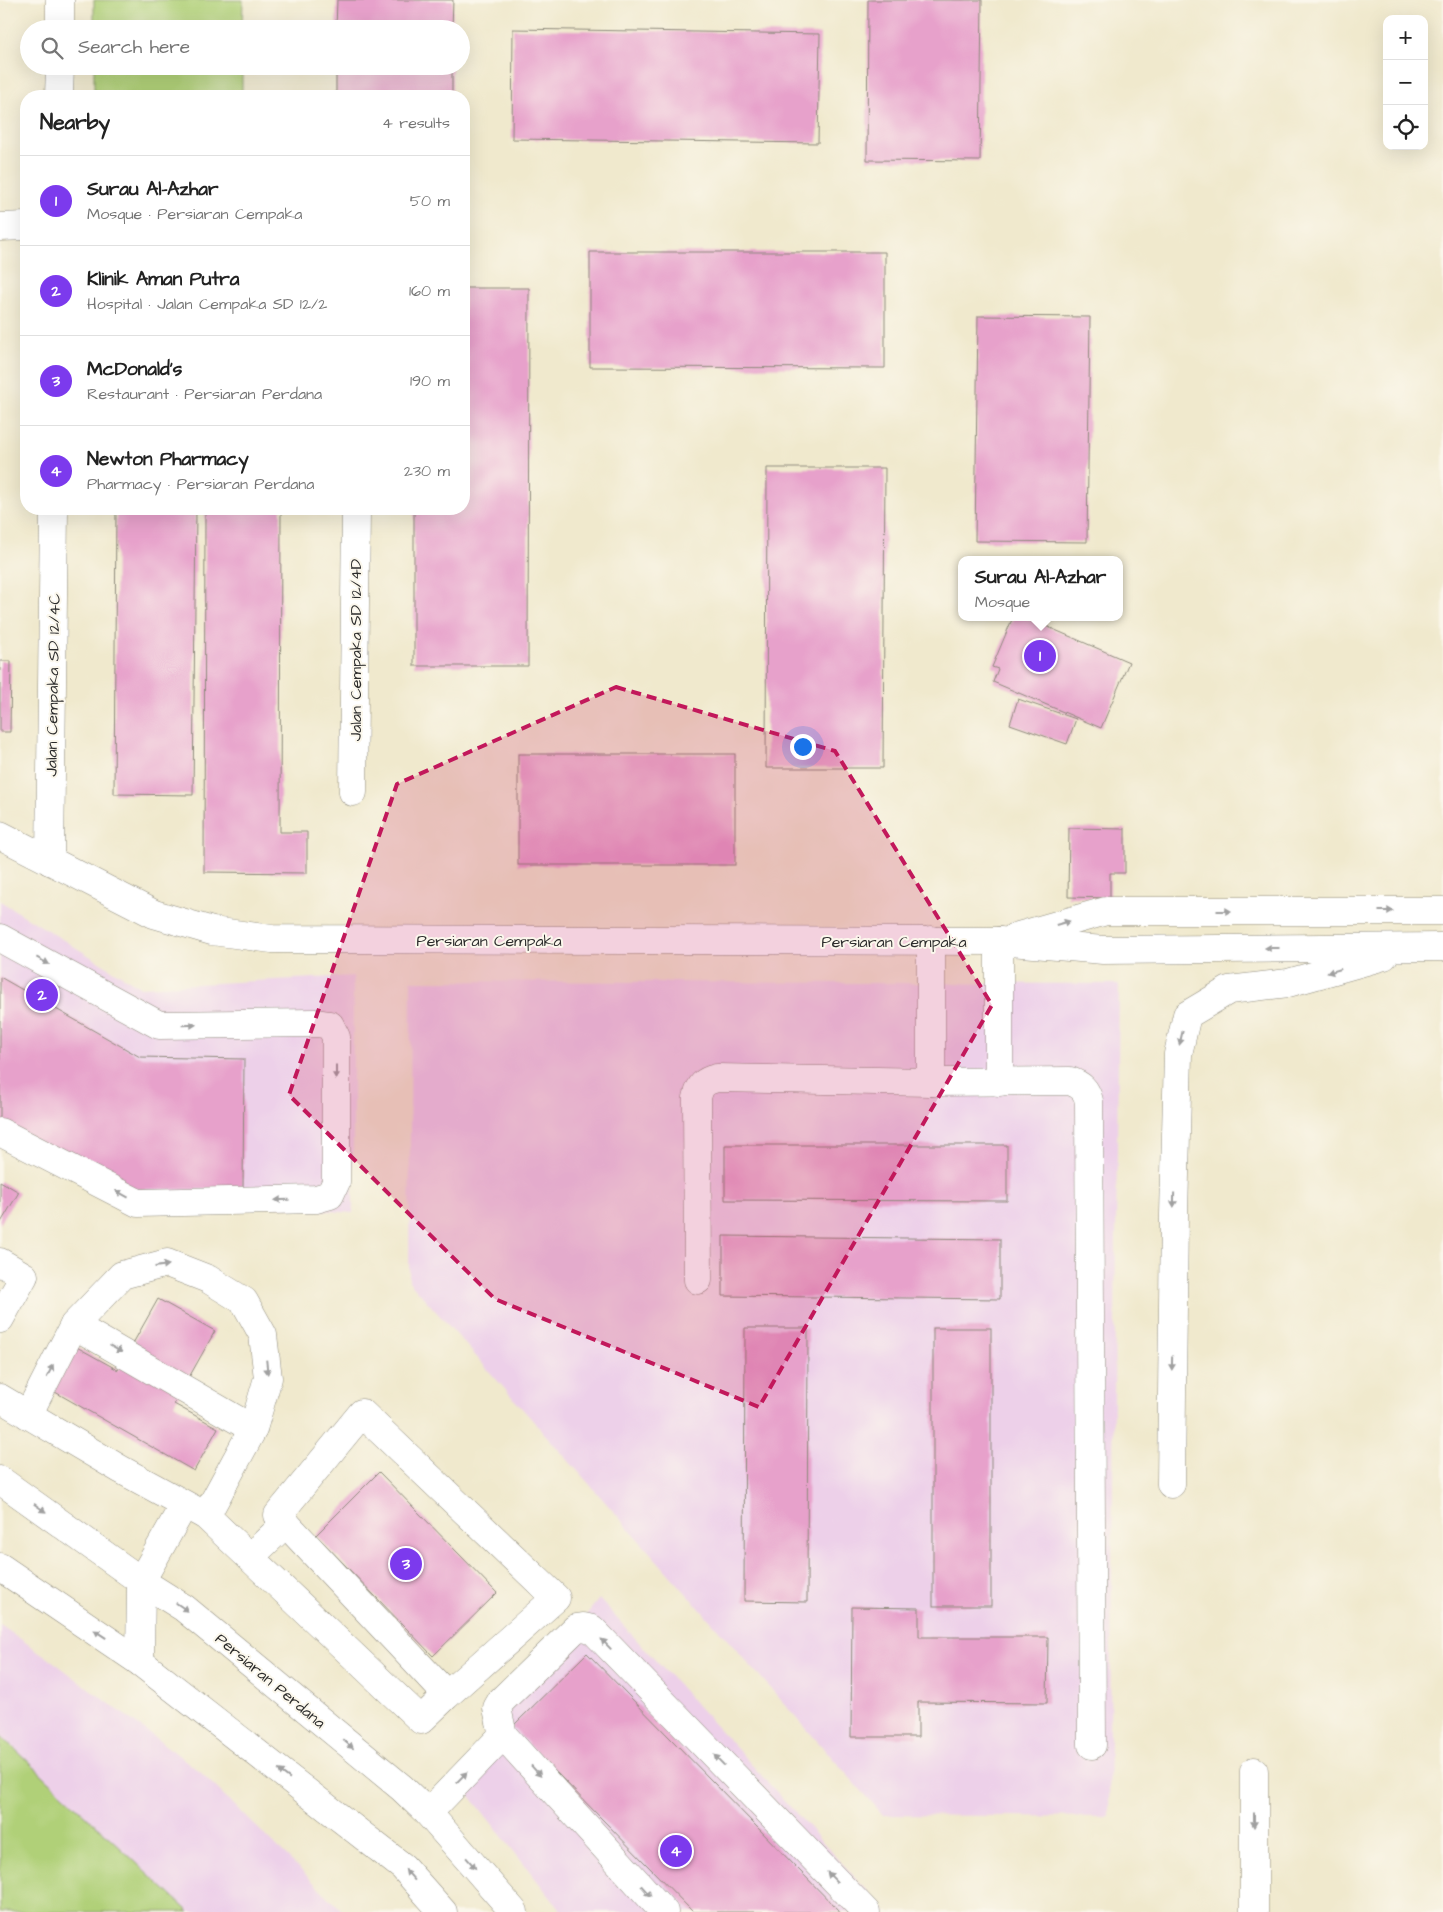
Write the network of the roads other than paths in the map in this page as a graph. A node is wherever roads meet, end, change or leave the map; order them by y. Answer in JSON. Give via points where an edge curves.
{"nodes":[{"id":1,"x":60,"y":0,"type":"edge"},
{"id":2,"x":60,"y":20,"type":"edge"},
{"id":3,"x":60,"y":75,"type":"edge"},
{"id":4,"x":59,"y":90,"type":"edge"},
{"id":5,"x":20,"y":226,"type":"edge"},
{"id":6,"x":0,"y":227,"type":"edge"},
{"id":7,"x":54,"y":515,"type":"edge"},
{"id":8,"x":356,"y":515,"type":"edge"},
{"id":9,"x":353,"y":792,"type":"dead end"},
{"id":10,"x":0,"y":835,"type":"edge"},
{"id":11,"x":50,"y":861,"type":"junction"},
{"id":12,"x":1443,"y":911,"type":"edge"},
{"id":13,"x":0,"y":938,"type":"edge"},
{"id":14,"x":931,"y":940,"type":"junction"},
{"id":15,"x":999,"y":941,"type":"junction"},
{"id":16,"x":1414,"y":947,"type":"junction"},
{"id":17,"x":1443,"y":947,"type":"edge"},
{"id":18,"x":931,"y":1082,"type":"junction"},
{"id":19,"x":999,"y":1082,"type":"junction"},
{"id":20,"x":0,"y":1132,"type":"edge"},
{"id":21,"x":0,"y":1262,"type":"edge"},
{"id":22,"x":698,"y":1280,"type":"dead end"},
{"id":23,"x":0,"y":1319,"type":"edge"},
{"id":24,"x":74,"y":1325,"type":"junction"},
{"id":25,"x":0,"y":1398,"type":"edge"},
{"id":26,"x":28,"y":1415,"type":"junction"},
{"id":27,"x":253,"y":1429,"type":"junction"},
{"id":28,"x":0,"y":1480,"type":"edge"},
{"id":29,"x":1171,"y":1484,"type":"dead end"},
{"id":30,"x":195,"y":1511,"type":"junction"},
{"id":31,"x":292,"y":1530,"type":"junction"},
{"id":32,"x":257,"y":1563,"type":"junction"},
{"id":33,"x":0,"y":1567,"type":"edge"},
{"id":34,"x":142,"y":1581,"type":"junction"},
{"id":35,"x":140,"y":1662,"type":"junction"},
{"id":36,"x":447,"y":1695,"type":"junction"},
{"id":37,"x":503,"y":1735,"type":"junction"},
{"id":38,"x":1092,"y":1745,"type":"dead end"},
{"id":39,"x":1254,"y":1771,"type":"dead end"},
{"id":40,"x":428,"y":1813,"type":"junction"},
{"id":41,"x":443,"y":1912,"type":"edge"},
{"id":42,"x":514,"y":1912,"type":"edge"},
{"id":43,"x":664,"y":1912,"type":"edge"},
{"id":44,"x":866,"y":1912,"type":"edge"},
{"id":45,"x":1254,"y":1912,"type":"edge"}],
"edges":[{"from":1,"to":2,"type":"street"},
{"from":3,"to":4,"type":"street"},
{"from":5,"to":6,"type":"street"},
{"from":7,"to":11,"type":"street","name":"Jalan Cempaka SD 12/4C"},
{"from":8,"to":9,"type":"street","name":"Jalan Cempaka SD 12/4D"},
{"from":10,"to":11,"type":"street","name":"Persiaran Cempaka"},
{"from":11,"to":14,"type":"street","name":"Persiaran Cempaka","via":[[154,914],[212,931],[272,939]]},
{"from":15,"to":12,"type":"street","one_way":true,"via":[[1106,911]]},
{"from":13,"to":20,"type":"street","one_way":true,"via":[[159,1025],[316,1022],[330,1025],[336,1037],[336,1182],[330,1195],[316,1199],[138,1203]]},
{"from":14,"to":15,"type":"street","name":"Persiaran Cempaka"},
{"from":14,"to":18,"type":"street"},
{"from":16,"to":15,"type":"street","one_way":true,"via":[[1103,950]]},
{"from":15,"to":19,"type":"street"},
{"from":16,"to":17,"type":"street"},
{"from":16,"to":29,"type":"street","one_way":true,"via":[[1288,983],[1228,990],[1187,1015],[1178,1054]]},
{"from":18,"to":19,"type":"street"},
{"from":18,"to":22,"type":"street","via":[[707,1080],[699,1088],[697,1098]]},
{"from":19,"to":38,"type":"street","via":[[1070,1081],[1086,1091],[1089,1101]]},
{"from":21,"to":23,"type":"street","via":[[24,1276]]},
{"from":26,"to":24,"type":"street","one_way":true},
{"from":24,"to":27,"type":"street","one_way":true},
{"from":24,"to":27,"type":"street","one_way":true,"via":[[122,1275],[167,1263],[208,1279],[244,1301],[263,1335],[268,1378]]},
{"from":25,"to":26,"type":"street"},
{"from":26,"to":30,"type":"street"},
{"from":27,"to":30,"type":"street"},
{"from":28,"to":34,"type":"street","name":"Persiaran Perdana","one_way":true},
{"from":30,"to":32,"type":"street"},
{"from":30,"to":34,"type":"street"},
{"from":31,"to":32,"type":"street"},
{"from":31,"to":36,"type":"street"},
{"from":31,"to":36,"type":"street","via":[[278,1515],[362,1413],[556,1598]]},
{"from":32,"to":36,"type":"street","via":[[422,1720]]},
{"from":35,"to":33,"type":"street","one_way":true},
{"from":34,"to":35,"type":"street"},
{"from":34,"to":40,"type":"street","name":"Persiaran Perdana","one_way":true,"via":[[184,1608]]},
{"from":41,"to":35,"type":"street","one_way":true,"via":[[403,1867]]},
{"from":40,"to":37,"type":"street","one_way":true},
{"from":37,"to":43,"type":"street","one_way":true},
{"from":44,"to":37,"type":"street","one_way":true,"via":[[592,1630],[576,1628],[501,1701],[497,1708]]},
{"from":39,"to":45,"type":"street","one_way":true},
{"from":40,"to":42,"type":"street","name":"Persiaran Perdana","one_way":true}]}
